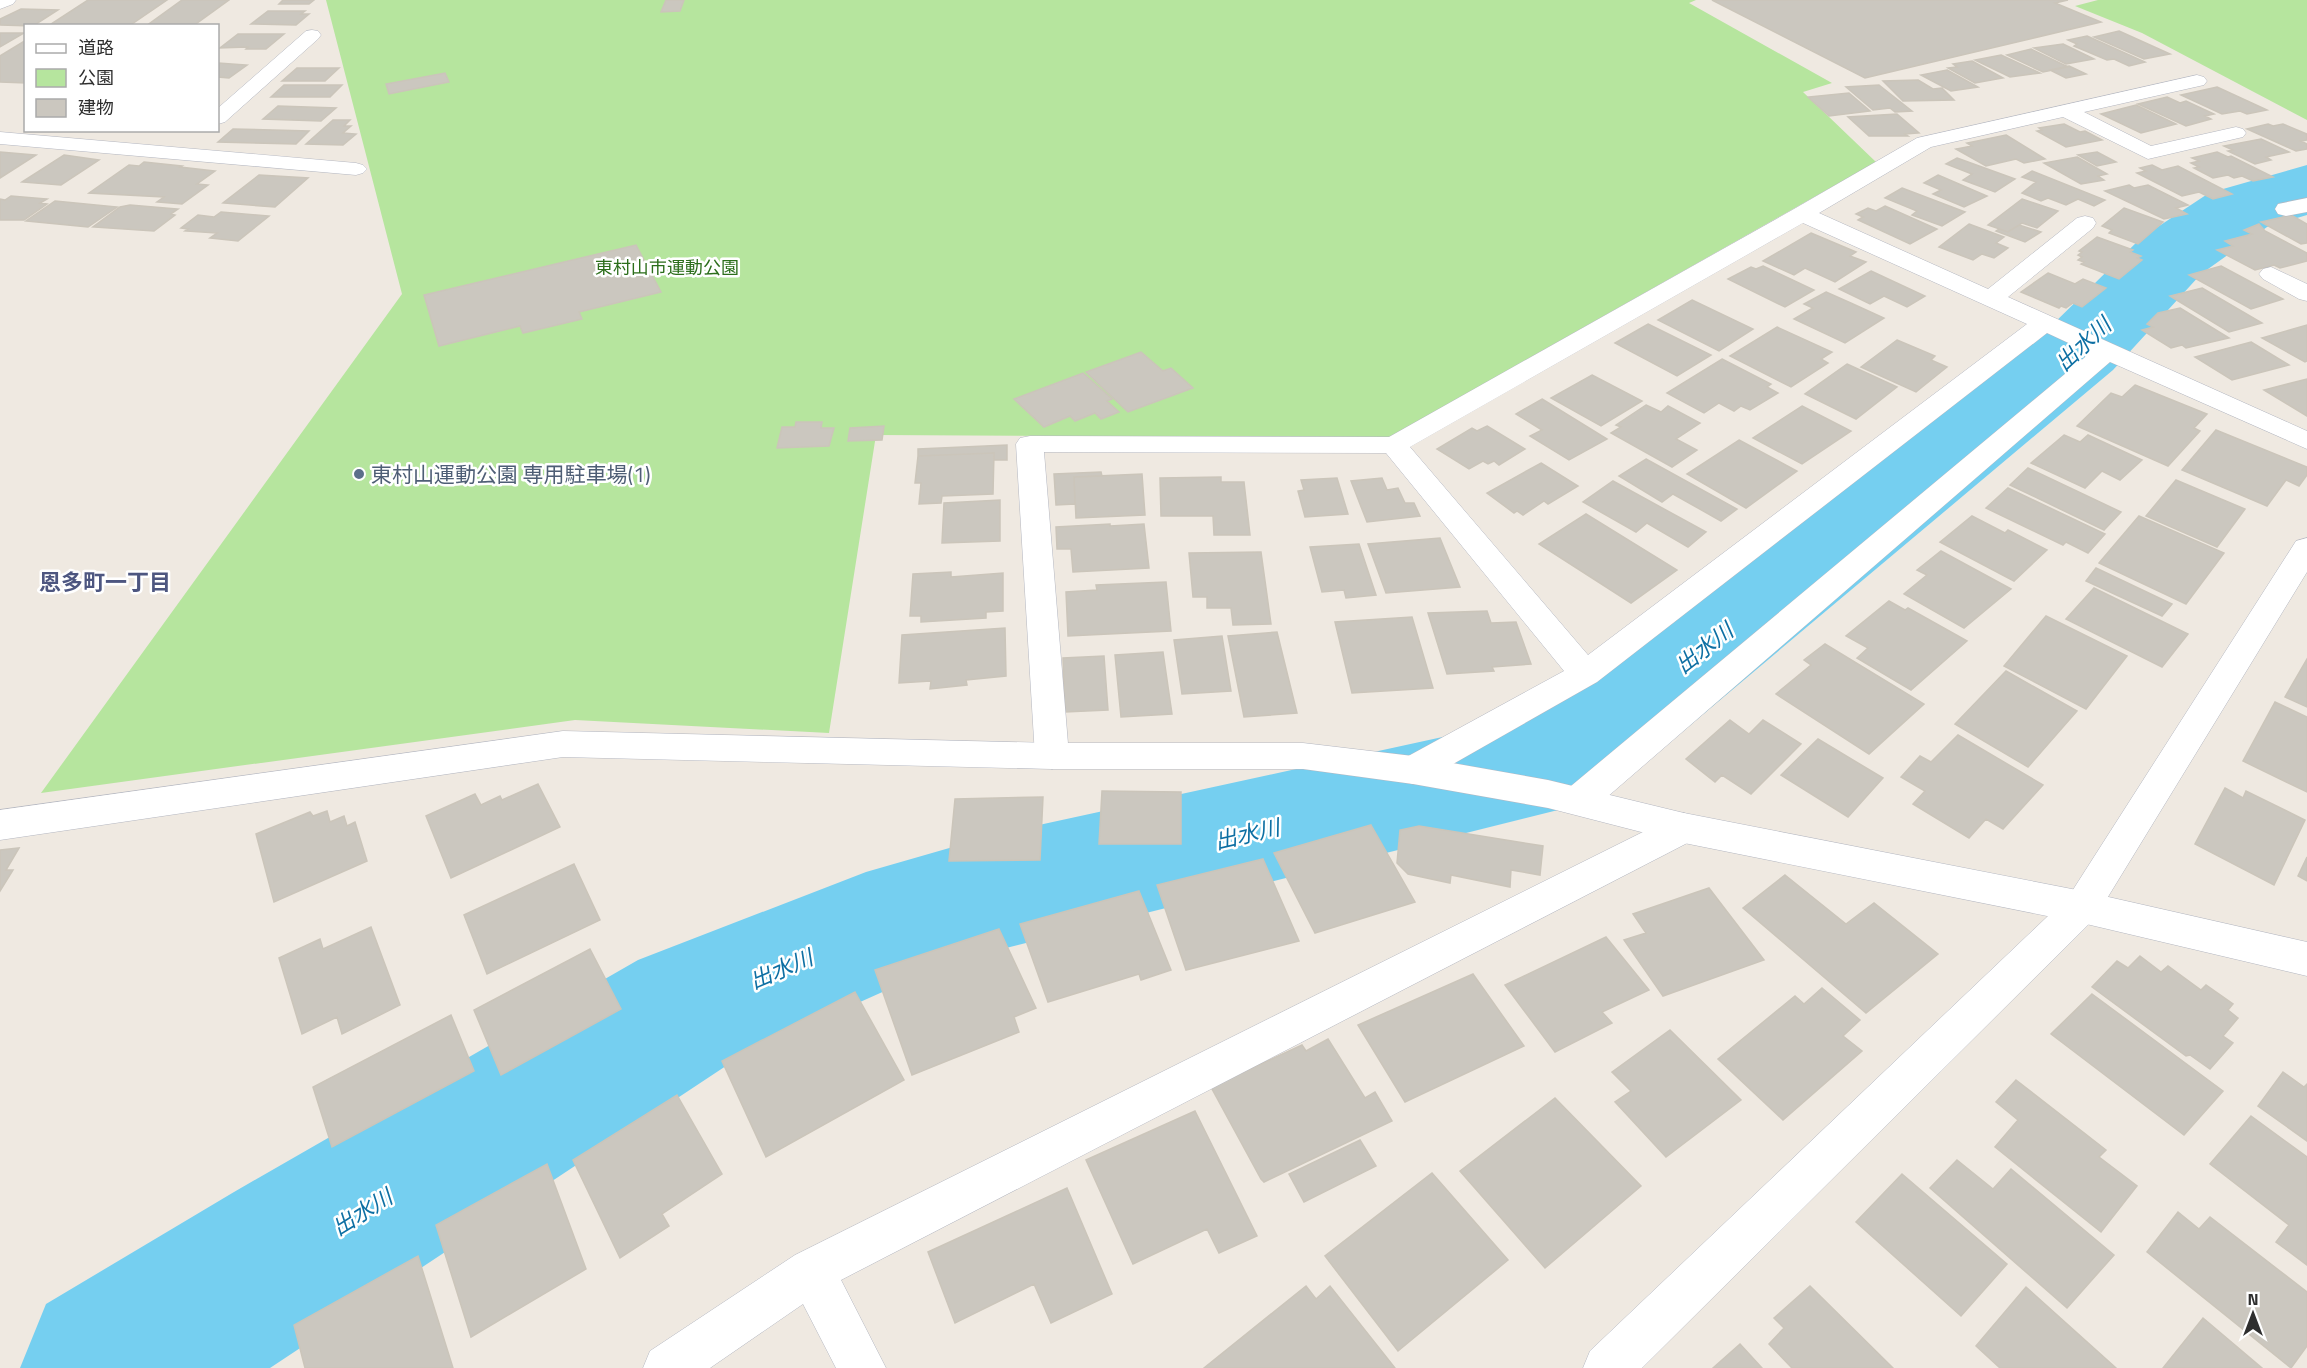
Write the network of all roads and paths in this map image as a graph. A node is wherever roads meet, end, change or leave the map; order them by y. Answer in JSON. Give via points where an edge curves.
{"nodes":[{"id":1,"x":7,"y":0,"type":"edge"},
{"id":2,"x":0,"y":4,"type":"edge"},
{"id":3,"x":312,"y":35,"type":"dead end"},
{"id":4,"x":2197,"y":81,"type":"dead end"},
{"id":5,"x":2065,"y":110,"type":"junction"},
{"id":6,"x":219,"y":117,"type":"edge"},
{"id":7,"x":2236,"y":133,"type":"dead end"},
{"id":8,"x":0,"y":138,"type":"edge"},
{"id":9,"x":195,"y":138,"type":"dead end"},
{"id":10,"x":177,"y":153,"type":"junction"},
{"id":11,"x":356,"y":169,"type":"dead end"},
{"id":12,"x":1802,"y":214,"type":"junction"},
{"id":13,"x":2085,"y":223,"type":"dead end"},
{"id":14,"x":2271,"y":274,"type":"dead end"},
{"id":15,"x":2307,"y":294,"type":"edge"},
{"id":16,"x":1992,"y":298,"type":"junction"},
{"id":17,"x":2046,"y":322,"type":"junction"},
{"id":18,"x":2108,"y":351,"type":"junction"},
{"id":19,"x":2307,"y":441,"type":"edge"},
{"id":20,"x":1394,"y":445,"type":"junction"},
{"id":21,"x":2307,"y":548,"type":"edge"},
{"id":22,"x":1585,"y":674,"type":"junction"},
{"id":23,"x":1052,"y":756,"type":"junction"},
{"id":24,"x":1427,"y":773,"type":"junction"},
{"id":25,"x":1563,"y":797,"type":"junction"},
{"id":26,"x":0,"y":825,"type":"edge"},
{"id":27,"x":1684,"y":828,"type":"junction"},
{"id":28,"x":2082,"y":907,"type":"junction"},
{"id":29,"x":2307,"y":959,"type":"edge"},
{"id":30,"x":811,"y":1271,"type":"junction"},
{"id":31,"x":668,"y":1368,"type":"edge"},
{"id":32,"x":862,"y":1368,"type":"edge"},
{"id":33,"x":1607,"y":1368,"type":"edge"}],
"edges":[{"from":1,"to":2,"type":"street"},
{"from":3,"to":6,"type":"street"},
{"from":4,"to":5,"type":"street"},
{"from":5,"to":7,"type":"street","via":[[2148,153]]},
{"from":5,"to":12,"type":"street","via":[[1924,142]]},
{"from":8,"to":10,"type":"street"},
{"from":9,"to":10,"type":"street"},
{"from":10,"to":11,"type":"street"},
{"from":12,"to":16,"type":"street"},
{"from":12,"to":20,"type":"street"},
{"from":13,"to":16,"type":"street"},
{"from":14,"to":15,"type":"street"},
{"from":16,"to":17,"type":"street"},
{"from":17,"to":18,"type":"street"},
{"from":17,"to":22,"type":"street"},
{"from":18,"to":19,"type":"street"},
{"from":18,"to":25,"type":"street"},
{"from":20,"to":22,"type":"street"},
{"from":20,"to":23,"type":"street","via":[[1030,444]]},
{"from":21,"to":28,"type":"street"},
{"from":22,"to":24,"type":"street"},
{"from":23,"to":24,"type":"street","via":[[1303,756]]},
{"from":23,"to":26,"type":"street","via":[[563,744]]},
{"from":24,"to":25,"type":"street"},
{"from":25,"to":27,"type":"street"},
{"from":27,"to":28,"type":"street"},
{"from":27,"to":30,"type":"street"},
{"from":28,"to":29,"type":"street"},
{"from":28,"to":33,"type":"street"},
{"from":30,"to":31,"type":"street"},
{"from":30,"to":32,"type":"street"}]}
